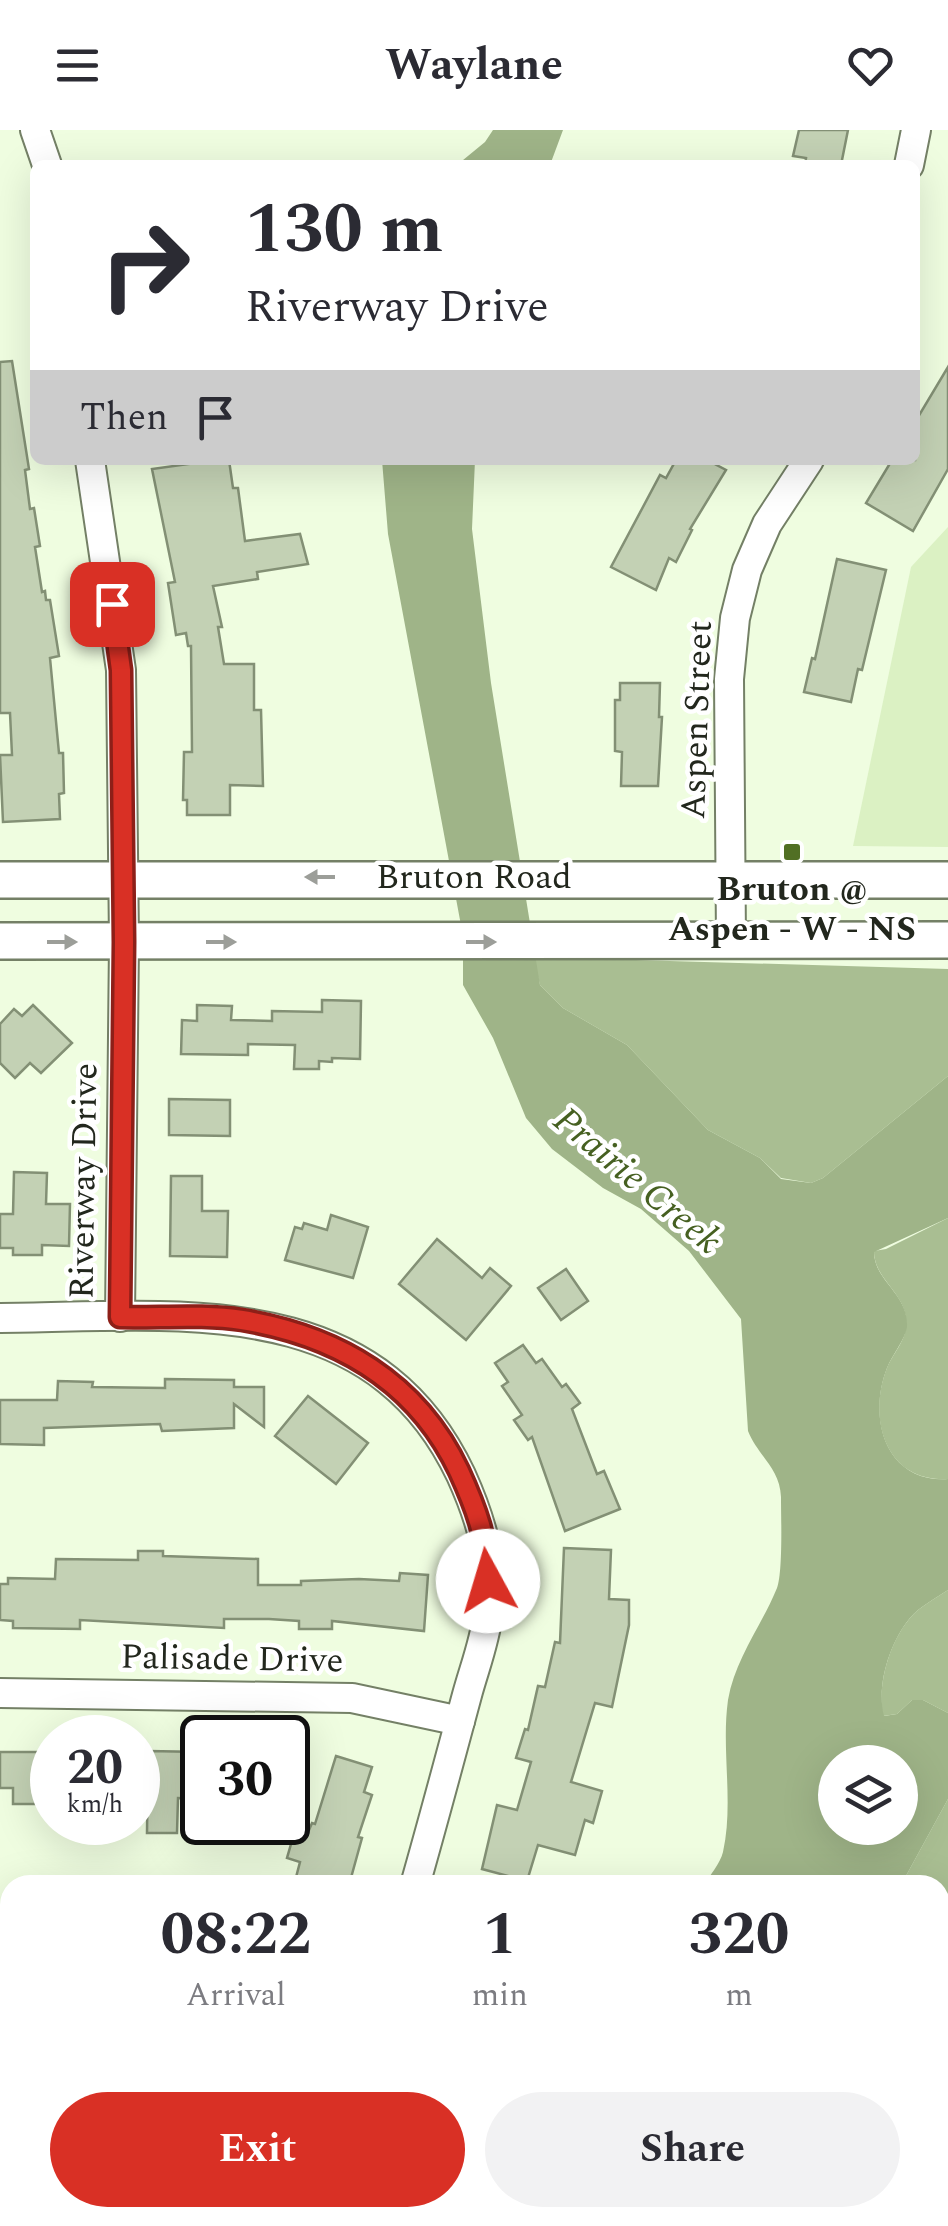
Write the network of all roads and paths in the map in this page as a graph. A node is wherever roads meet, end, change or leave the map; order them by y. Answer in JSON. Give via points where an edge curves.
{"nodes":[{"id":1,"x":34,"y":130,"type":"edge"},
{"id":2,"x":916,"y":130,"type":"edge"},
{"id":3,"x":45,"y":160,"type":"edge"},
{"id":4,"x":910,"y":160,"type":"edge"},
{"id":5,"x":91,"y":465,"type":"edge"},
{"id":6,"x":806,"y":465,"type":"edge"},
{"id":7,"x":732,"y":879,"type":"junction"},
{"id":8,"x":0,"y":880,"type":"edge"},
{"id":9,"x":123,"y":880,"type":"junction"},
{"id":10,"x":948,"y":880,"type":"edge"},
{"id":11,"x":732,"y":940,"type":"junction"},
{"id":12,"x":948,"y":940,"type":"edge"},
{"id":13,"x":0,"y":941,"type":"edge"},
{"id":14,"x":124,"y":942,"type":"junction"},
{"id":15,"x":120,"y":1317,"type":"junction"},
{"id":16,"x":0,"y":1318,"type":"edge"},
{"id":17,"x":0,"y":1692,"type":"edge"},
{"id":18,"x":460,"y":1720,"type":"junction"},
{"id":19,"x":419,"y":1875,"type":"edge"}],
"edges":[{"from":1,"to":3,"type":"street"},
{"from":2,"to":4,"type":"street"},
{"from":5,"to":9,"type":"street","name":"Riverway Drive","via":[[121,670]]},
{"from":6,"to":7,"type":"street","name":"Aspen Street","via":[[767,524],[746,570],[735,618],[729,679]]},
{"from":7,"to":9,"type":"main road","name":"Bruton Road","one_way":true},
{"from":7,"to":10,"type":"main road","name":"Bruton Road"},
{"from":7,"to":11,"type":"street","name":"Aspen Street"},
{"from":8,"to":9,"type":"main road","name":"Bruton Road"},
{"from":9,"to":14,"type":"street","name":"Riverway Drive"},
{"from":11,"to":12,"type":"main road","name":"Bruton Road"},
{"from":14,"to":11,"type":"main road","name":"Bruton Road","one_way":true},
{"from":13,"to":14,"type":"main road","name":"Bruton Road","one_way":true},
{"from":14,"to":15,"type":"street","name":"Riverway Drive"},
{"from":15,"to":16,"type":"street"},
{"from":15,"to":18,"type":"street","name":"Riverway Drive","via":[[239,1320],[298,1333],[394,1382],[422,1412],[447,1446],[488,1548],[489,1614]]},
{"from":17,"to":18,"type":"street","name":"Palisade Drive","via":[[352,1698]]},
{"from":18,"to":19,"type":"street","name":"Riverway Drive"}]}
